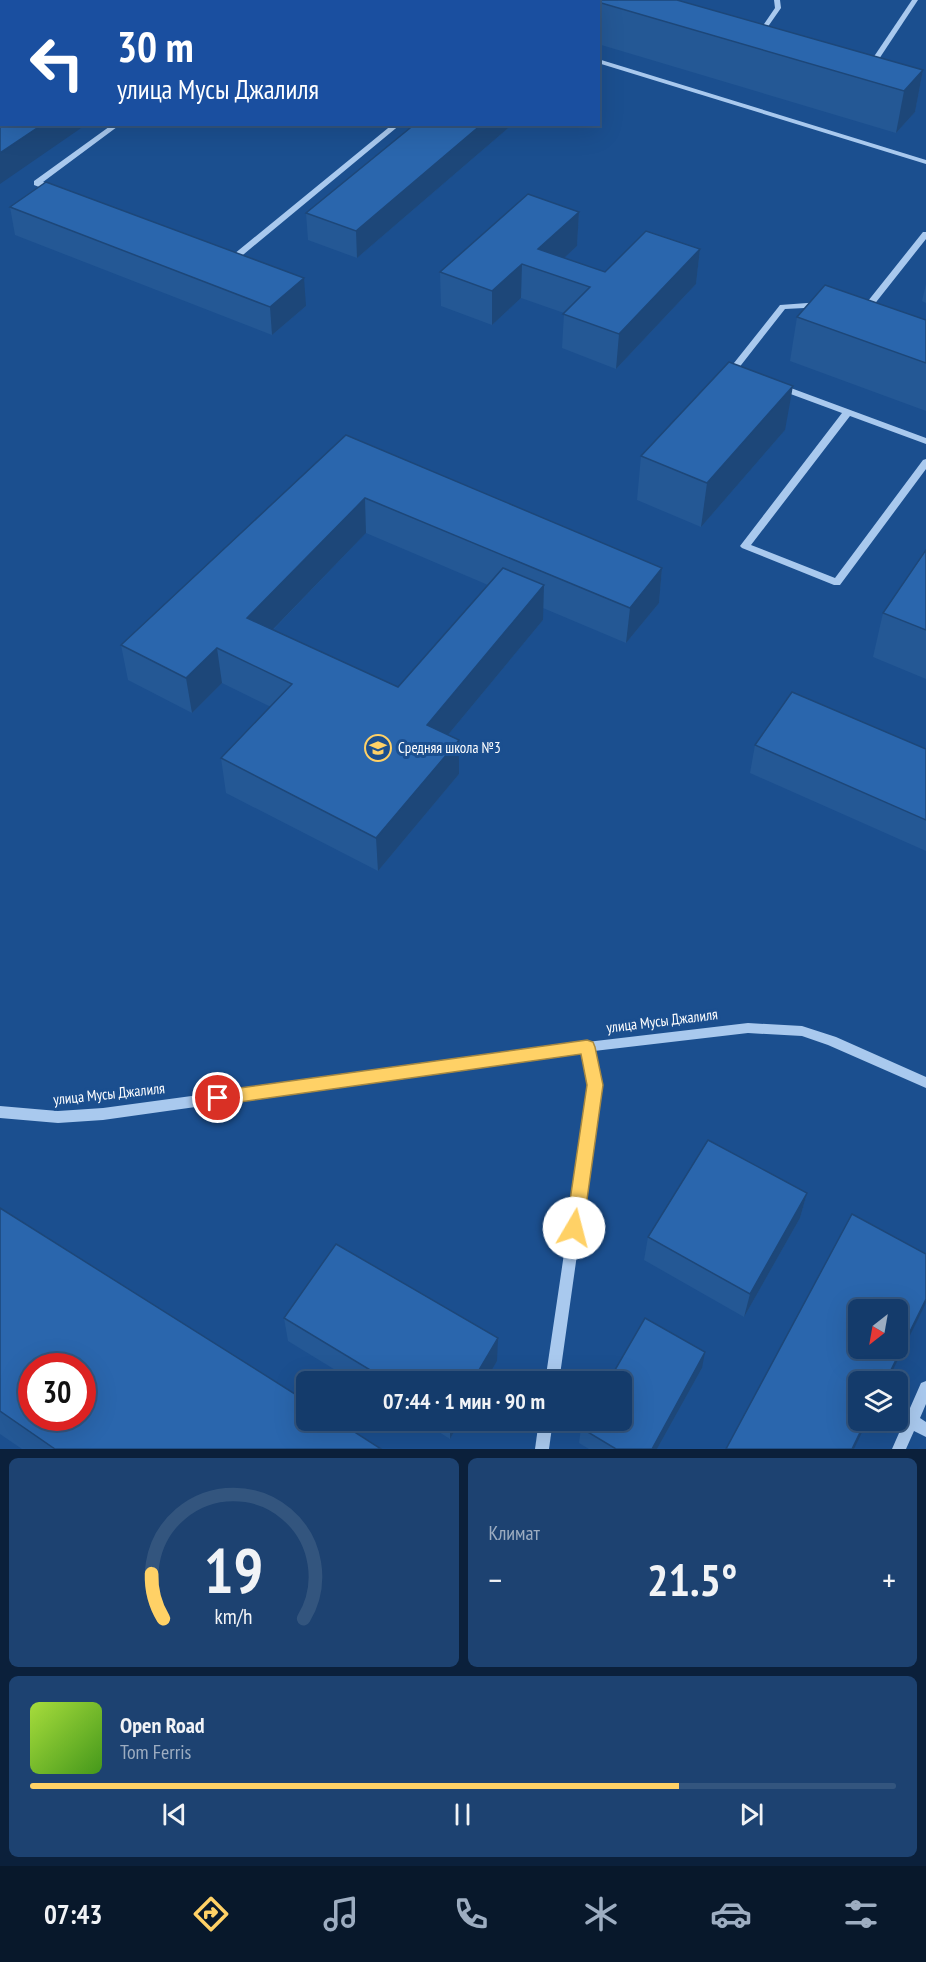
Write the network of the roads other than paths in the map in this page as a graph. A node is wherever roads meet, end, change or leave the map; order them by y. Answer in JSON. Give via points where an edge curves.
{"nodes":[{"id":1,"x":777,"y":0,"type":"edge"},
{"id":2,"x":915,"y":0,"type":"edge"},
{"id":3,"x":755,"y":25,"type":"edge"},
{"id":4,"x":765,"y":27,"type":"junction"},
{"id":5,"x":776,"y":30,"type":"edge"},
{"id":6,"x":868,"y":55,"type":"edge"},
{"id":7,"x":877,"y":58,"type":"junction"},
{"id":8,"x":886,"y":61,"type":"edge"},
{"id":9,"x":600,"y":62,"type":"edge"},
{"id":10,"x":115,"y":126,"type":"edge"},
{"id":11,"x":396,"y":126,"type":"edge"},
{"id":12,"x":926,"y":162,"type":"edge"},
{"id":13,"x":59,"y":191,"type":"edge"},
{"id":14,"x":926,"y":234,"type":"edge"},
{"id":15,"x":213,"y":249,"type":"edge"},
{"id":16,"x":849,"y":304,"type":"edge"},
{"id":17,"x":828,"y":305,"type":"edge"},
{"id":18,"x":754,"y":378,"type":"edge"},
{"id":19,"x":775,"y":385,"type":"edge"},
{"id":20,"x":848,"y":412,"type":"junction"},
{"id":21,"x":926,"y":441,"type":"edge"},
{"id":22,"x":926,"y":462,"type":"edge"},
{"id":23,"x":587,"y":1047,"type":"junction"},
{"id":24,"x":926,"y":1083,"type":"edge"},
{"id":25,"x":0,"y":1112,"type":"edge"},
{"id":26,"x":554,"y":1371,"type":"edge"},
{"id":27,"x":926,"y":1388,"type":"edge"},
{"id":28,"x":911,"y":1421,"type":"junction"},
{"id":29,"x":926,"y":1430,"type":"edge"},
{"id":30,"x":544,"y":1431,"type":"edge"},
{"id":31,"x":542,"y":1449,"type":"edge"},
{"id":32,"x":899,"y":1449,"type":"edge"}],
"edges":[{"from":1,"to":4,"type":"street","via":[[778,8]]},
{"from":2,"to":7,"type":"street"},
{"from":3,"to":4,"type":"street"},
{"from":4,"to":5,"type":"street"},
{"from":6,"to":7,"type":"street"},
{"from":7,"to":8,"type":"street"},
{"from":9,"to":12,"type":"street"},
{"from":10,"to":13,"type":"street","via":[[37,183]]},
{"from":11,"to":15,"type":"street","via":[[235,257]]},
{"from":14,"to":16,"type":"street","via":[[873,307]]},
{"from":17,"to":18,"type":"street","via":[[783,307],[733,370]]},
{"from":19,"to":20,"type":"street"},
{"from":20,"to":21,"type":"street"},
{"from":20,"to":22,"type":"street","via":[[745,546],[837,583]]},
{"from":23,"to":24,"type":"street","name":"улица Мусы Джалиля","via":[[748,1028],[802,1031]]},
{"from":23,"to":25,"type":"street","name":"улица Мусы Джалиля","via":[[103,1114],[58,1117]]},
{"from":23,"to":26,"type":"street","via":[[595,1085]]},
{"from":27,"to":28,"type":"street"},
{"from":28,"to":29,"type":"street"},
{"from":28,"to":32,"type":"street"},
{"from":30,"to":31,"type":"street"}]}
